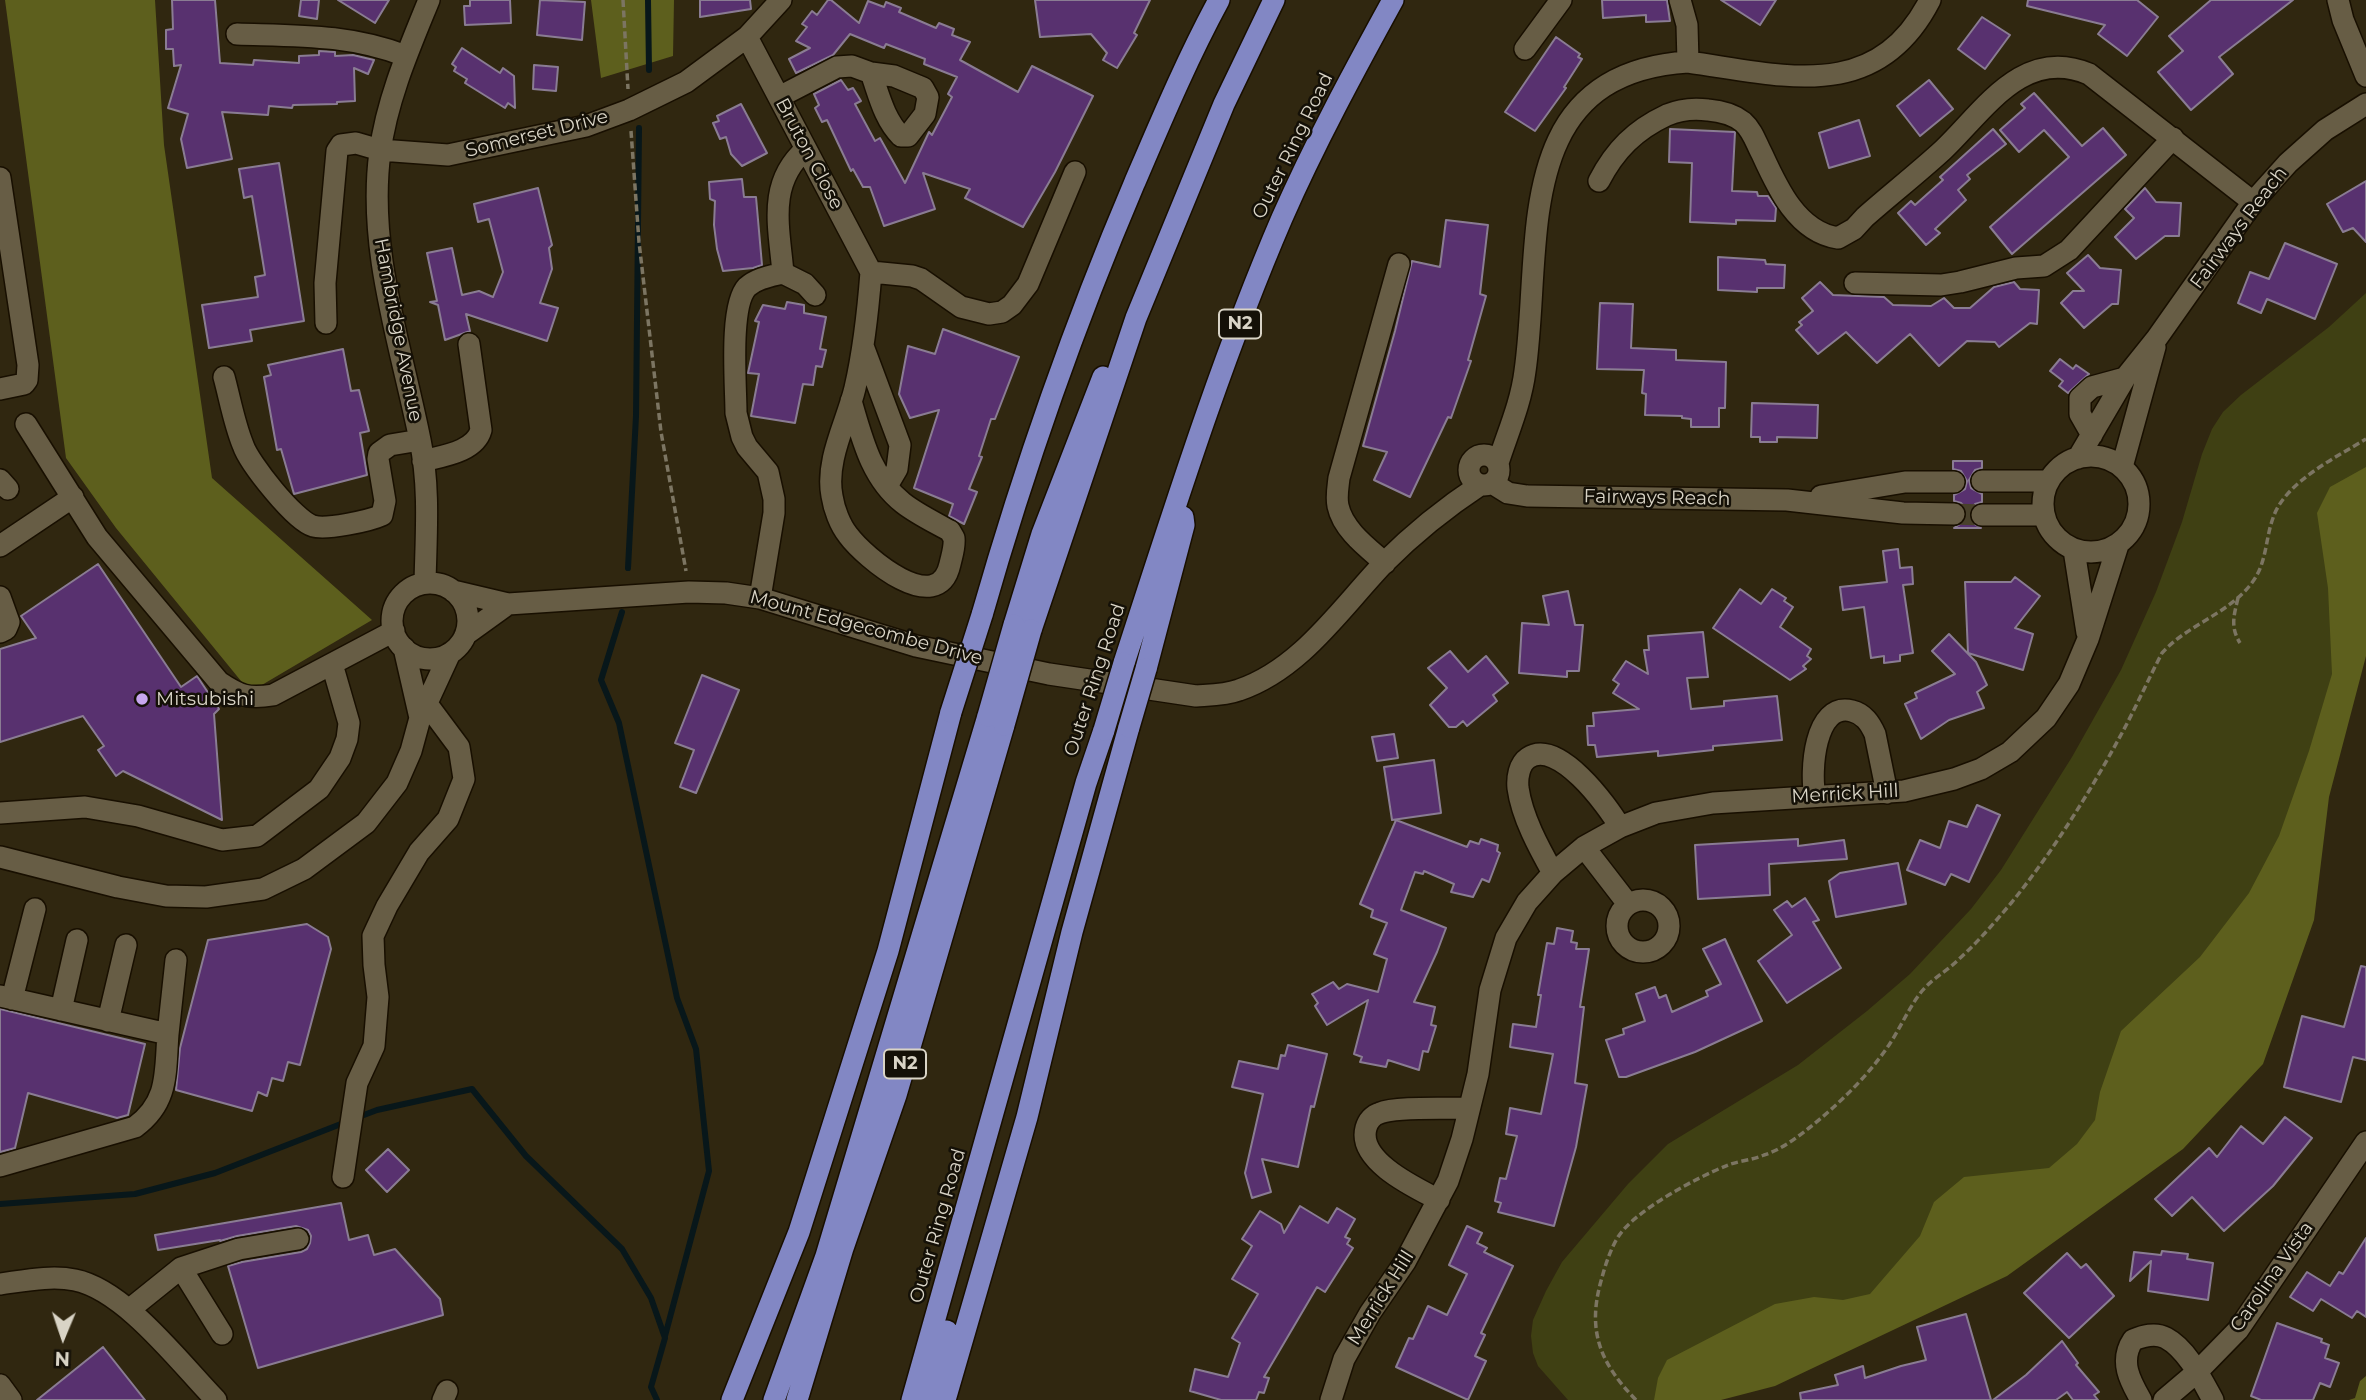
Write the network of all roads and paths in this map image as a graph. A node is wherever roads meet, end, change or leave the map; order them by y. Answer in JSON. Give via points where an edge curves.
{"nodes":[{"id":1,"x":429,"y":0,"type":"edge"},
{"id":2,"x":623,"y":0,"type":"edge"},
{"id":3,"x":781,"y":0,"type":"edge"},
{"id":4,"x":1219,"y":0,"type":"edge"},
{"id":5,"x":1274,"y":0,"type":"edge"},
{"id":6,"x":1393,"y":0,"type":"edge"},
{"id":7,"x":1561,"y":0,"type":"edge"},
{"id":8,"x":1680,"y":0,"type":"edge"},
{"id":9,"x":1930,"y":0,"type":"edge"},
{"id":10,"x":2338,"y":0,"type":"edge"},
{"id":11,"x":237,"y":34,"type":"dead end"},
{"id":12,"x":747,"y":37,"type":"junction"},
{"id":13,"x":1525,"y":49,"type":"dead end"},
{"id":14,"x":406,"y":57,"type":"junction"},
{"id":15,"x":1688,"y":62,"type":"junction"},
{"id":16,"x":871,"y":73,"type":"dead end"},
{"id":17,"x":2366,"y":76,"type":"edge"},
{"id":18,"x":779,"y":97,"type":"junction"},
{"id":19,"x":2366,"y":104,"type":"edge"},
{"id":20,"x":629,"y":110,"type":"junction"},
{"id":21,"x":2173,"y":138,"type":"junction"},
{"id":22,"x":806,"y":149,"type":"junction"},
{"id":23,"x":380,"y":150,"type":"junction"},
{"id":24,"x":1075,"y":172,"type":"dead end"},
{"id":25,"x":0,"y":178,"type":"edge"},
{"id":26,"x":1600,"y":181,"type":"dead end"},
{"id":27,"x":2253,"y":202,"type":"junction"},
{"id":28,"x":1399,"y":264,"type":"dead end"},
{"id":29,"x":871,"y":272,"type":"junction"},
{"id":30,"x":783,"y":273,"type":"junction"},
{"id":31,"x":1855,"y":282,"type":"dead end"},
{"id":32,"x":815,"y":295,"type":"dead end"},
{"id":33,"x":326,"y":323,"type":"dead end"},
{"id":34,"x":2157,"y":338,"type":"junction"},
{"id":35,"x":469,"y":344,"type":"dead end"},
{"id":36,"x":863,"y":346,"type":"junction"},
{"id":37,"x":224,"y":377,"type":"dead end"},
{"id":38,"x":0,"y":389,"type":"edge"},
{"id":39,"x":851,"y":401,"type":"junction"},
{"id":40,"x":26,"y":424,"type":"dead end"},
{"id":41,"x":2366,"y":439,"type":"edge"},
{"id":42,"x":422,"y":451,"type":"junction"},
{"id":43,"x":2078,"y":458,"type":"junction"},
{"id":44,"x":2122,"y":467,"type":"junction"},
{"id":45,"x":1487,"y":472,"type":"junction"},
{"id":46,"x":1982,"y":481,"type":"dead end"},
{"id":47,"x":2048,"y":481,"type":"junction"},
{"id":48,"x":1954,"y":482,"type":"dead end"},
{"id":49,"x":1183,"y":483,"type":"junction"},
{"id":50,"x":887,"y":486,"type":"junction"},
{"id":51,"x":73,"y":497,"type":"junction"},
{"id":52,"x":1787,"y":500,"type":"junction"},
{"id":53,"x":1954,"y":514,"type":"tunnel mouth"},
{"id":54,"x":1982,"y":515,"type":"tunnel mouth"},
{"id":55,"x":2043,"y":515,"type":"junction"},
{"id":56,"x":2118,"y":545,"type":"junction"},
{"id":57,"x":0,"y":547,"type":"edge"},
{"id":58,"x":2074,"y":550,"type":"junction"},
{"id":59,"x":1385,"y":563,"type":"junction"},
{"id":60,"x":425,"y":583,"type":"junction"},
{"id":61,"x":453,"y":591,"type":"junction"},
{"id":62,"x":689,"y":592,"type":"junction"},
{"id":63,"x":2239,"y":596,"type":"junction"},
{"id":64,"x":0,"y":597,"type":"edge"},
{"id":65,"x":760,"y":598,"type":"junction"},
{"id":66,"x":508,"y":604,"type":"junction"},
{"id":67,"x":0,"y":632,"type":"edge"},
{"id":68,"x":465,"y":635,"type":"junction"},
{"id":69,"x":2088,"y":639,"type":"junction"},
{"id":70,"x":399,"y":640,"type":"junction"},
{"id":71,"x":2240,"y":643,"type":"dead end"},
{"id":72,"x":450,"y":653,"type":"junction"},
{"id":73,"x":332,"y":664,"type":"junction"},
{"id":74,"x":424,"y":711,"type":"junction"},
{"id":75,"x":996,"y":720,"type":"junction"},
{"id":76,"x":1086,"y":783,"type":"junction"},
{"id":77,"x":1887,"y":793,"type":"junction"},
{"id":78,"x":1815,"y":796,"type":"junction"},
{"id":79,"x":0,"y":813,"type":"edge"},
{"id":80,"x":1620,"y":827,"type":"junction"},
{"id":81,"x":1584,"y":847,"type":"junction"},
{"id":82,"x":0,"y":857,"type":"edge"},
{"id":83,"x":1553,"y":873,"type":"junction"},
{"id":84,"x":1628,"y":904,"type":"dead end"},
{"id":85,"x":34,"y":909,"type":"dead end"},
{"id":86,"x":77,"y":940,"type":"dead end"},
{"id":87,"x":126,"y":945,"type":"dead end"},
{"id":88,"x":176,"y":960,"type":"dead end"},
{"id":89,"x":6,"y":997,"type":"edge"},
{"id":90,"x":61,"y":1010,"type":"junction"},
{"id":91,"x":108,"y":1021,"type":"junction"},
{"id":92,"x":168,"y":1034,"type":"junction"},
{"id":93,"x":1468,"y":1108,"type":"junction"},
{"id":94,"x":2366,"y":1142,"type":"edge"},
{"id":95,"x":0,"y":1166,"type":"edge"},
{"id":96,"x":343,"y":1177,"type":"dead end"},
{"id":97,"x":1439,"y":1200,"type":"junction"},
{"id":98,"x":298,"y":1239,"type":"dead end"},
{"id":99,"x":181,"y":1268,"type":"junction"},
{"id":100,"x":0,"y":1284,"type":"edge"},
{"id":101,"x":130,"y":1309,"type":"junction"},
{"id":102,"x":222,"y":1334,"type":"dead end"},
{"id":103,"x":2197,"y":1373,"type":"junction"},
{"id":104,"x":0,"y":1385,"type":"edge"},
{"id":105,"x":11,"y":1400,"type":"edge"},
{"id":106,"x":216,"y":1400,"type":"edge"},
{"id":107,"x":733,"y":1400,"type":"edge"},
{"id":108,"x":774,"y":1400,"type":"edge"},
{"id":109,"x":797,"y":1400,"type":"edge"},
{"id":110,"x":912,"y":1400,"type":"edge"},
{"id":111,"x":928,"y":1400,"type":"edge"},
{"id":112,"x":945,"y":1400,"type":"edge"},
{"id":113,"x":1331,"y":1400,"type":"edge"},
{"id":114,"x":1636,"y":1400,"type":"edge"},
{"id":115,"x":2141,"y":1400,"type":"edge"},
{"id":116,"x":2164,"y":1400,"type":"edge"},
{"id":117,"x":2213,"y":1400,"type":"edge"}],
"edges":[{"from":1,"to":14,"type":"street","name":"Hambridge Avenue"},
{"from":2,"to":20,"type":"path"},
{"from":3,"to":12,"type":"street","name":"Somerset Drive"},
{"from":4,"to":107,"type":"highway","bridge":true,"via":[[1192,49],[1091,285],[1017,495],[951,712],[888,951],[807,1206]]},
{"from":5,"to":75,"type":"highway","number":"N2","bridge":true,"via":[[1224,104],[1136,318],[1023,627]]},
{"from":6,"to":49,"type":"highway","name":"Outer Ring Road","number":"N2","via":[[1282,218],[1221,371]]},
{"from":7,"to":13,"type":"street"},
{"from":8,"to":15,"type":"street","via":[[1687,26]]},
{"from":9,"to":15,"type":"street","via":[[1906,37],[1884,55],[1835,76],[1811,78]]},
{"from":10,"to":17,"type":"street"},
{"from":11,"to":14,"type":"street","via":[[353,40]]},
{"from":12,"to":18,"type":"street","name":"Bruton Close"},
{"from":12,"to":20,"type":"street","name":"Somerset Drive","via":[[686,82]]},
{"from":14,"to":23,"type":"street","name":"Hambridge Avenue"},
{"from":15,"to":45,"type":"street","via":[[1629,73],[1598,90],[1561,134],[1540,191],[1520,402]]},
{"from":16,"to":18,"type":"street","via":[[852,66],[837,68]]},
{"from":18,"to":22,"type":"street","name":"Bruton Close"},
{"from":19,"to":27,"type":"street","name":"Fairways Reach","via":[[2325,130]]},
{"from":20,"to":23,"type":"street","name":"Somerset Drive","via":[[586,126],[448,155]]},
{"from":20,"to":62,"type":"path","via":[[661,432]]},
{"from":21,"to":26,"type":"street","via":[[2090,74],[2042,69],[2008,85],[1943,149],[1838,238],[1817,232],[1805,222],[1786,201],[1751,132],[1732,115],[1717,111],[1689,108],[1647,125],[1627,140]]},
{"from":21,"to":27,"type":"street"},
{"from":21,"to":31,"type":"street","via":[[2069,250],[2044,267],[2016,268],[1941,285]]},
{"from":22,"to":29,"type":"street","name":"Bruton Close"},
{"from":22,"to":30,"type":"street","via":[[792,161],[781,183],[778,215]]},
{"from":23,"to":33,"type":"street","name":"Somerset Drive","via":[[356,143],[338,149]]},
{"from":23,"to":42,"type":"street","name":"Hambridge Avenue","via":[[376,207],[381,258]]},
{"from":24,"to":29,"type":"street","via":[[1028,284],[1002,312],[989,314],[961,307],[912,276]]},
{"from":25,"to":38,"type":"street","via":[[28,375],[20,386]]},
{"from":27,"to":34,"type":"street","name":"Fairways Reach"},
{"from":28,"to":59,"type":"street","via":[[1338,495],[1344,521]]},
{"from":29,"to":36,"type":"street"},
{"from":30,"to":32,"type":"street"},
{"from":30,"to":65,"type":"street","via":[[759,279],[747,288],[736,325],[738,426],[747,447],[768,472],[774,499]]},
{"from":34,"to":43,"type":"street","name":"Fairways Reach","via":[[2125,378]]},
{"from":34,"to":44,"type":"street","name":"Fairways Reach"},
{"from":35,"to":42,"type":"street","via":[[480,436],[452,454]]},
{"from":36,"to":39,"type":"street"},
{"from":36,"to":50,"type":"street","via":[[900,445],[897,469]]},
{"from":37,"to":42,"type":"street","via":[[243,446],[255,467],[310,525],[323,527],[382,515],[385,501],[379,453],[390,445]]},
{"from":39,"to":50,"type":"street","via":[[873,467]]},
{"from":39,"to":50,"type":"street","via":[[832,468],[831,494],[846,534],[866,555],[901,579],[919,586],[940,583],[948,572],[954,538]]},
{"from":40,"to":51,"type":"street"},
{"from":41,"to":63,"type":"path","via":[[2298,483],[2281,500],[2261,566]]},
{"from":42,"to":60,"type":"street","name":"Hambridge Avenue","via":[[427,499]]},
{"from":43,"to":44,"type":"street","via":[[2108,459]]},
{"from":43,"to":47,"type":"street","name":"Fairways Reach"},
{"from":44,"to":56,"type":"street","via":[[2135,485],[2140,507],[2133,528]]},
{"from":45,"to":52,"type":"street","name":"Fairways Reach","via":[[1527,496]]},
{"from":45,"to":59,"type":"street","name":"Mount Edgecombe Drive"},
{"from":46,"to":47,"type":"street"},
{"from":47,"to":55,"type":"street"},
{"from":48,"to":52,"type":"street","name":"Fairways Reach","via":[[1905,482]]},
{"from":49,"to":76,"type":"highway","name":"Outer Ring Road","number":"N2","bridge":true},
{"from":49,"to":112,"type":"highway","bridge":true,"via":[[1184,525],[1072,932],[1027,1117]]},
{"from":51,"to":57,"type":"street"},
{"from":51,"to":73,"type":"street","via":[[97,537],[219,682],[235,693],[252,698],[273,695]]},
{"from":52,"to":53,"type":"street","name":"Fairways Reach"},
{"from":54,"to":55,"type":"street"},
{"from":55,"to":58,"type":"street","via":[[2054,537]]},
{"from":56,"to":58,"type":"street","via":[[2089,553]]},
{"from":56,"to":69,"type":"street","name":"Merrick Hill"},
{"from":58,"to":69,"type":"street"},
{"from":59,"to":65,"type":"street","name":"Mount Edgecombe Drive","via":[[1287,664],[1239,690],[1216,695],[1049,674],[916,646]]},
{"from":60,"to":61,"type":"street"},
{"from":60,"to":70,"type":"street","via":[[398,600],[393,615]]},
{"from":61,"to":66,"type":"street","name":"Mount Edgecombe Drive"},
{"from":61,"to":68,"type":"street","via":[[467,609]]},
{"from":62,"to":65,"type":"street","name":"Mount Edgecombe Drive"},
{"from":62,"to":66,"type":"street","name":"Mount Edgecombe Drive"},
{"from":63,"to":71,"type":"path","via":[[2233,622]]},
{"from":63,"to":114,"type":"path","via":[[2162,653],[2121,735],[2056,844],[1986,932],[1914,1001],[1865,1077],[1783,1146],[1697,1181],[1660,1201],[1621,1232],[1599,1288],[1595,1328],[1609,1367]]},
{"from":64,"to":67,"type":"street","via":[[9,622]]},
{"from":66,"to":68,"type":"street"},
{"from":68,"to":72,"type":"street"},
{"from":69,"to":77,"type":"street","name":"Merrick Hill","via":[[2069,684],[2046,718],[2010,752],[1954,779]]},
{"from":70,"to":72,"type":"street","via":[[417,656],[428,659]]},
{"from":70,"to":73,"type":"street"},
{"from":70,"to":74,"type":"street"},
{"from":72,"to":74,"type":"street"},
{"from":73,"to":79,"type":"street","via":[[349,723],[340,758],[319,789],[257,835],[222,840],[138,816],[85,807]]},
{"from":74,"to":82,"type":"street","via":[[397,783],[366,823],[304,869],[263,890],[166,896]]},
{"from":74,"to":96,"type":"street","via":[[459,747],[464,779],[448,819],[419,852],[373,936],[378,997],[374,1046],[357,1083]]},
{"from":75,"to":108,"type":"highway","via":[[826,1256]]},
{"from":75,"to":109,"type":"highway","number":"N2","via":[[896,1095]]},
{"from":76,"to":110,"type":"highway","name":"Outer Ring Road","number":"N2"},
{"from":76,"to":111,"type":"highway"},
{"from":77,"to":78,"type":"street","name":"Merrick Hill"},
{"from":77,"to":78,"type":"street","via":[[1871,726],[1858,714],[1843,710],[1828,718],[1819,738],[1812,781]]},
{"from":78,"to":80,"type":"street","name":"Merrick Hill","via":[[1713,803],[1656,813]]},
{"from":80,"to":81,"type":"street","name":"Merrick Hill"},
{"from":80,"to":83,"type":"street","via":[[1599,796],[1556,758],[1545,754],[1528,758],[1519,776],[1521,801]]},
{"from":81,"to":83,"type":"street","name":"Merrick Hill"},
{"from":81,"to":84,"type":"street"},
{"from":83,"to":93,"type":"street","name":"Merrick Hill","via":[[1527,902],[1506,938],[1490,990],[1478,1074]]},
{"from":85,"to":89,"type":"street"},
{"from":86,"to":90,"type":"street"},
{"from":87,"to":91,"type":"street"},
{"from":88,"to":92,"type":"street"},
{"from":89,"to":90,"type":"street"},
{"from":90,"to":91,"type":"street"},
{"from":91,"to":92,"type":"street"},
{"from":92,"to":95,"type":"street","via":[[162,1090],[150,1116],[135,1127]]},
{"from":93,"to":97,"type":"street","name":"Merrick Hill","via":[[1462,1139]]},
{"from":93,"to":97,"type":"street","via":[[1395,1109],[1379,1113],[1366,1129],[1364,1139],[1374,1157],[1413,1187]]},
{"from":94,"to":103,"type":"street","name":"Carolina Vista","via":[[2238,1330]]},
{"from":97,"to":113,"type":"street","name":"Merrick Hill","via":[[1343,1359]]},
{"from":98,"to":99,"type":"street","via":[[240,1249]]},
{"from":99,"to":101,"type":"street"},
{"from":99,"to":102,"type":"street"},
{"from":100,"to":101,"type":"street","via":[[74,1279]]},
{"from":101,"to":106,"type":"street"},
{"from":103,"to":115,"type":"street","via":[[2164,1336],[2133,1340],[2126,1357],[2127,1374]]},
{"from":103,"to":116,"type":"street","name":"Carolina Vista"},
{"from":103,"to":117,"type":"street"},
{"from":104,"to":105,"type":"street"}]}
